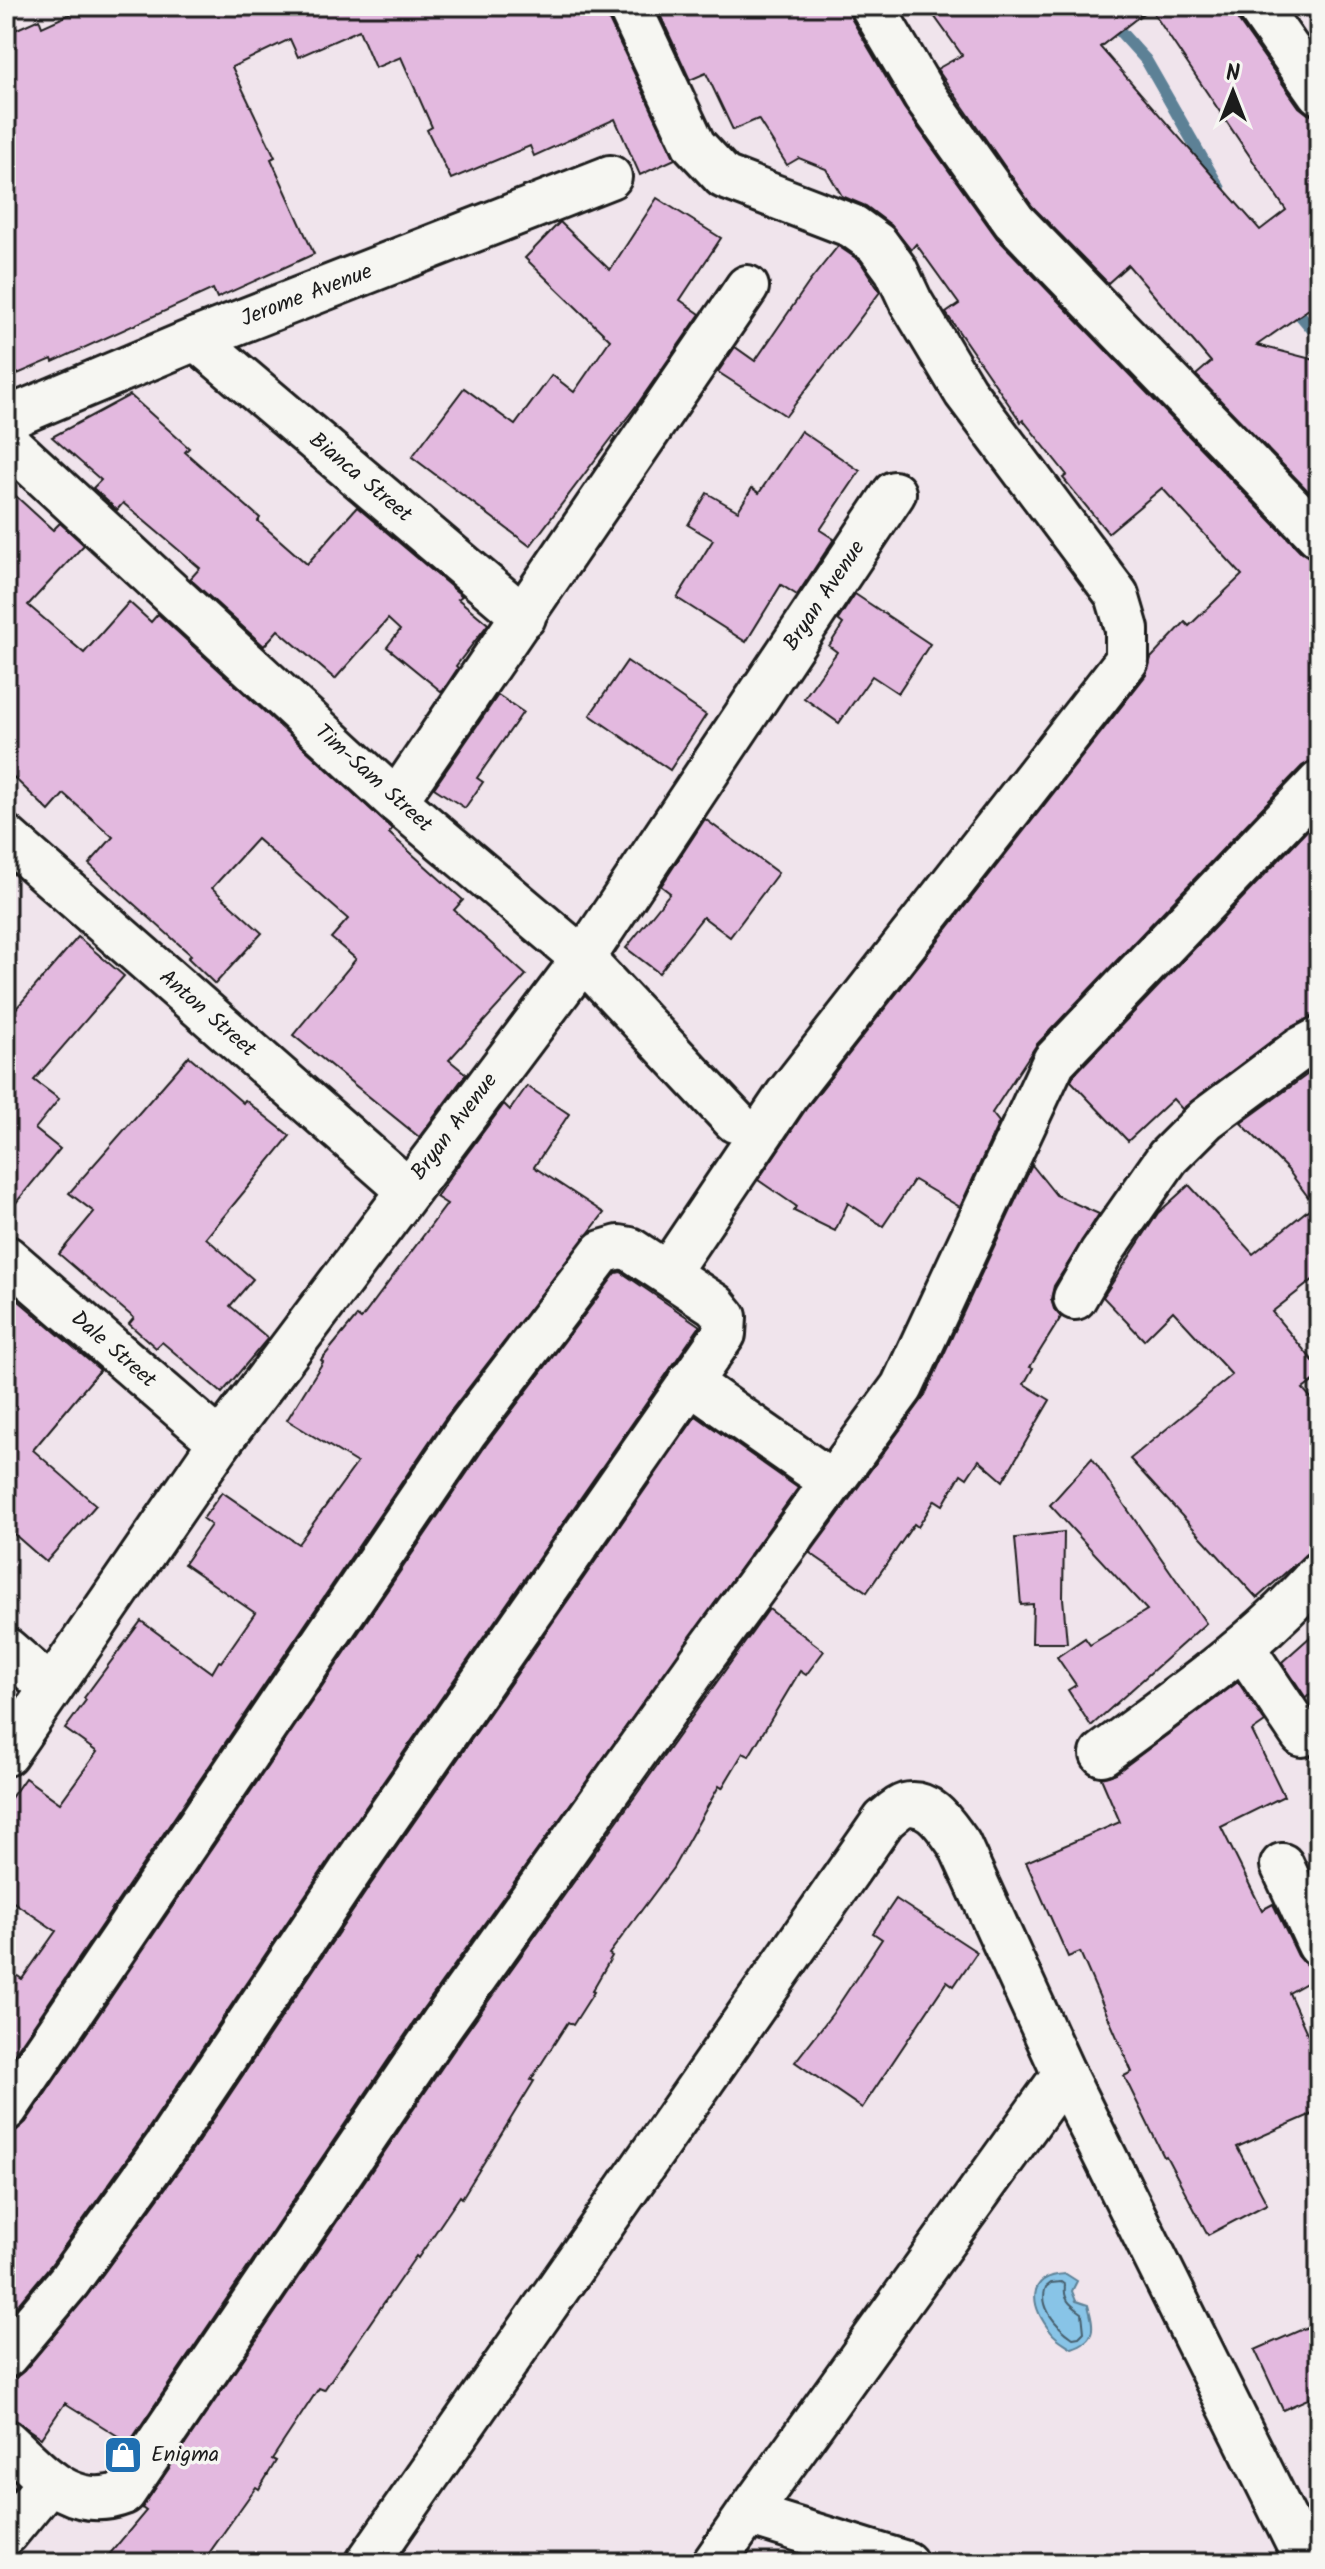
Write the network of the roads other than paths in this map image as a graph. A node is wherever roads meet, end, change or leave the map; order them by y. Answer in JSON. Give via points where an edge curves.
{"nodes":[{"id":1,"x":629,"y":6,"type":"edge"},
{"id":2,"x":872,"y":6,"type":"edge"},
{"id":3,"x":1258,"y":6,"type":"edge"},
{"id":4,"x":1319,"y":93,"type":"edge"},
{"id":5,"x":610,"y":177,"type":"dead end"},
{"id":6,"x":747,"y":287,"type":"dead end"},
{"id":7,"x":196,"y":339,"type":"junction"},
{"id":8,"x":6,"y":419,"type":"edge"},
{"id":9,"x":6,"y":441,"type":"edge"},
{"id":10,"x":894,"y":493,"type":"dead end"},
{"id":11,"x":1319,"y":536,"type":"edge"},
{"id":12,"x":524,"y":617,"type":"junction"},
{"id":13,"x":1319,"y":783,"type":"edge"},
{"id":14,"x":396,"y":801,"type":"junction"},
{"id":15,"x":6,"y":837,"type":"edge"},
{"id":16,"x":583,"y":959,"type":"junction"},
{"id":17,"x":1319,"y":1039,"type":"edge"},
{"id":18,"x":735,"y":1121,"type":"dead end"},
{"id":19,"x":408,"y":1190,"type":"junction"},
{"id":20,"x":6,"y":1257,"type":"edge"},
{"id":21,"x":668,"y":1272,"type":"junction"},
{"id":22,"x":1075,"y":1298,"type":"dead end"},
{"id":23,"x":689,"y":1382,"type":"junction"},
{"id":24,"x":220,"y":1442,"type":"junction"},
{"id":25,"x":832,"y":1482,"type":"junction"},
{"id":26,"x":1319,"y":1573,"type":"edge"},
{"id":27,"x":1243,"y":1647,"type":"junction"},
{"id":28,"x":6,"y":1649,"type":"edge"},
{"id":29,"x":50,"y":1687,"type":"junction"},
{"id":30,"x":1302,"y":1735,"type":"dead end"},
{"id":31,"x":6,"y":1754,"type":"edge"},
{"id":32,"x":1102,"y":1754,"type":"dead end"},
{"id":33,"x":1282,"y":1865,"type":"dead end"},
{"id":34,"x":1319,"y":1945,"type":"edge"},
{"id":35,"x":1064,"y":2074,"type":"junction"},
{"id":36,"x":6,"y":2109,"type":"edge"},
{"id":37,"x":6,"y":2356,"type":"edge"},
{"id":38,"x":6,"y":2441,"type":"edge"},
{"id":39,"x":50,"y":2481,"type":"junction"},
{"id":40,"x":748,"y":2514,"type":"junction"},
{"id":41,"x":6,"y":2534,"type":"edge"},
{"id":42,"x":367,"y":2563,"type":"edge"},
{"id":43,"x":714,"y":2563,"type":"edge"},
{"id":44,"x":906,"y":2563,"type":"edge"},
{"id":45,"x":1307,"y":2563,"type":"edge"}],
"edges":[{"from":1,"to":21,"type":"street","via":[[694,145],[724,177],[852,226],[877,244],[965,392],[1117,595],[1127,629],[1127,660],[787,1095]]},
{"from":2,"to":11,"type":"street","via":[[925,96],[1014,221]]},
{"from":3,"to":4,"type":"street"},
{"from":5,"to":7,"type":"street","name":"Jerome Avenue"},
{"from":6,"to":12,"type":"street"},
{"from":7,"to":8,"type":"street","name":"Jerome Avenue"},
{"from":7,"to":12,"type":"street","name":"Bianca Street"},
{"from":9,"to":14,"type":"street","name":"Tim-Sam Street"},
{"from":10,"to":16,"type":"street","name":"Bryan Avenue"},
{"from":12,"to":14,"type":"street"},
{"from":13,"to":25,"type":"street","via":[[1054,1061],[902,1387]]},
{"from":14,"to":16,"type":"street","name":"Tim-Sam Street"},
{"from":15,"to":19,"type":"street","name":"Anton Street"},
{"from":16,"to":18,"type":"street","name":"Tim-Sam Street"},
{"from":16,"to":19,"type":"street","name":"Bryan Avenue"},
{"from":17,"to":22,"type":"street","via":[[1206,1119],[1168,1157]]},
{"from":19,"to":24,"type":"street","name":"Bryan Avenue"},
{"from":20,"to":24,"type":"street","name":"Dale Street"},
{"from":21,"to":23,"type":"street","via":[[725,1317],[724,1334]]},
{"from":21,"to":36,"type":"street","via":[[630,1249],[602,1252],[466,1431]]},
{"from":23,"to":25,"type":"street"},
{"from":23,"to":37,"type":"street","via":[[166,2146],[69,2281]]},
{"from":24,"to":29,"type":"street","name":"Bryan Avenue"},
{"from":25,"to":39,"type":"street","via":[[442,2024],[124,2493],[90,2501]]},
{"from":26,"to":27,"type":"street"},
{"from":27,"to":30,"type":"street"},
{"from":27,"to":32,"type":"street"},
{"from":28,"to":29,"type":"street"},
{"from":29,"to":31,"type":"street","name":"Bryan Avenue"},
{"from":33,"to":34,"type":"street"},
{"from":35,"to":40,"type":"street"},
{"from":35,"to":42,"type":"street","via":[[959,1844],[924,1805],[904,1805],[884,1820]]},
{"from":35,"to":45,"type":"street"},
{"from":38,"to":39,"type":"street"},
{"from":39,"to":41,"type":"street"},
{"from":40,"to":43,"type":"street"},
{"from":40,"to":44,"type":"street"}]}
